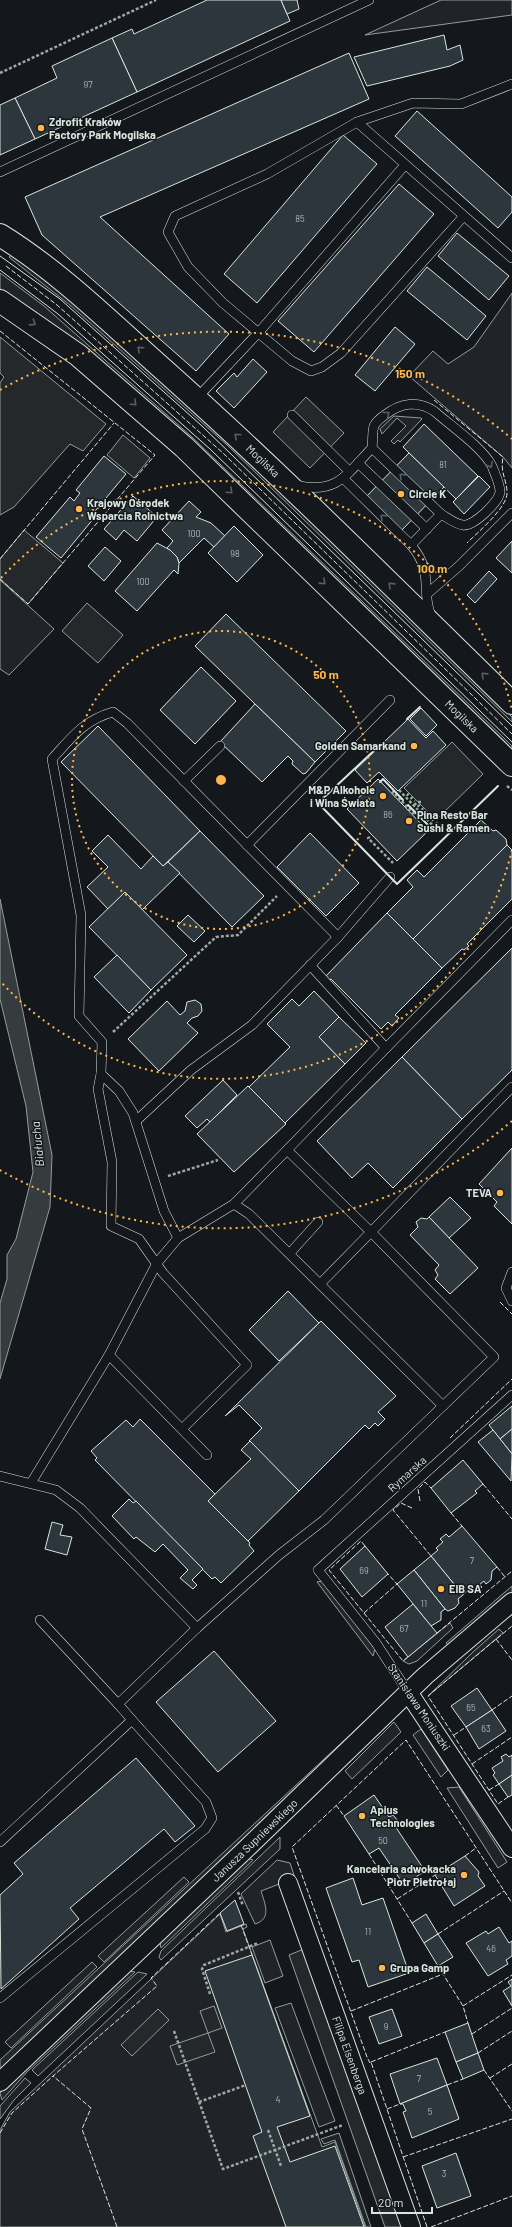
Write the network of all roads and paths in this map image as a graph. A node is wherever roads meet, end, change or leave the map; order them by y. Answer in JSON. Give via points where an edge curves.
{"nodes":[{"id":1,"x":156,"y":0,"type":"edge"},
{"id":2,"x":369,"y":0,"type":"edge"},
{"id":3,"x":0,"y":74,"type":"edge"},
{"id":4,"x":512,"y":84,"type":"edge"},
{"id":5,"x":357,"y":122,"type":"junction"},
{"id":6,"x":404,"y":164,"type":"junction"},
{"id":7,"x":0,"y":172,"type":"edge"},
{"id":8,"x":463,"y":217,"type":"junction"},
{"id":9,"x":0,"y":235,"type":"edge"},
{"id":10,"x":512,"y":258,"type":"edge"},
{"id":11,"x":0,"y":301,"type":"edge"},
{"id":12,"x":259,"y":332,"type":"junction"},
{"id":13,"x":196,"y":399,"type":"junction"},
{"id":14,"x":292,"y":415,"type":"dead end"},
{"id":15,"x":372,"y":448,"type":"junction"},
{"id":16,"x":358,"y":463,"type":"junction"},
{"id":17,"x":350,"y":471,"type":"junction"},
{"id":18,"x":343,"y":478,"type":"junction"},
{"id":19,"x":282,"y":480,"type":"junction"},
{"id":20,"x":512,"y":513,"type":"edge"},
{"id":21,"x":441,"y":514,"type":"junction"},
{"id":22,"x":427,"y":529,"type":"junction"},
{"id":23,"x":411,"y":544,"type":"junction"},
{"id":24,"x":427,"y":594,"type":"junction"},
{"id":25,"x":440,"y":633,"type":"junction"},
{"id":26,"x":390,"y":700,"type":"dead end"},
{"id":27,"x":512,"y":703,"type":"edge"},
{"id":28,"x":220,"y":746,"type":"dead end"},
{"id":29,"x":512,"y":765,"type":"edge"},
{"id":30,"x":184,"y":781,"type":"junction"},
{"id":31,"x":399,"y":790,"type":"dead end"},
{"id":32,"x":392,"y":794,"type":"dead end"},
{"id":33,"x":410,"y":801,"type":"junction"},
{"id":34,"x":422,"y":802,"type":"dead end"},
{"id":35,"x":405,"y":805,"type":"junction"},
{"id":36,"x":414,"y":805,"type":"junction"},
{"id":37,"x":414,"y":816,"type":"dead end"},
{"id":38,"x":438,"y":830,"type":"dead end"},
{"id":39,"x":370,"y":836,"type":"dead end"},
{"id":40,"x":247,"y":846,"type":"junction"},
{"id":41,"x":398,"y":868,"type":"dead end"},
{"id":42,"x":390,"y":877,"type":"dead end"},
{"id":43,"x":287,"y":886,"type":"junction"},
{"id":44,"x":512,"y":920,"type":"edge"},
{"id":45,"x":338,"y":937,"type":"junction"},
{"id":46,"x":310,"y":965,"type":"junction"},
{"id":47,"x":102,"y":1042,"type":"junction"},
{"id":48,"x":386,"y":1048,"type":"junction"},
{"id":49,"x":101,"y":1074,"type":"junction"},
{"id":50,"x":512,"y":1087,"type":"edge"},
{"id":51,"x":136,"y":1121,"type":"junction"},
{"id":52,"x":287,"y":1150,"type":"junction"},
{"id":53,"x":218,"y":1160,"type":"dead end"},
{"id":54,"x":154,"y":1180,"type":"junction"},
{"id":55,"x":234,"y":1204,"type":"junction"},
{"id":56,"x":318,"y":1222,"type":"dead end"},
{"id":57,"x":371,"y":1232,"type":"junction"},
{"id":58,"x":178,"y":1238,"type":"junction"},
{"id":59,"x":290,"y":1253,"type":"junction"},
{"id":60,"x":157,"y":1263,"type":"junction"},
{"id":61,"x":512,"y":1272,"type":"edge"},
{"id":62,"x":320,"y":1284,"type":"junction"},
{"id":63,"x":512,"y":1301,"type":"edge"},
{"id":64,"x":109,"y":1355,"type":"junction"},
{"id":65,"x":512,"y":1395,"type":"edge"},
{"id":66,"x":443,"y":1406,"type":"junction"},
{"id":67,"x":182,"y":1429,"type":"junction"},
{"id":68,"x":207,"y":1455,"type":"dead end"},
{"id":69,"x":0,"y":1476,"type":"edge"},
{"id":70,"x":31,"y":1483,"type":"junction"},
{"id":71,"x":318,"y":1570,"type":"joint"},
{"id":72,"x":512,"y":1602,"type":"edge"},
{"id":73,"x":40,"y":1620,"type":"dead end"},
{"id":74,"x":197,"y":1628,"type":"junction"},
{"id":75,"x":408,"y":1692,"type":"junction"},
{"id":76,"x":118,"y":1704,"type":"junction"},
{"id":77,"x":132,"y":1720,"type":"junction"},
{"id":78,"x":0,"y":1842,"type":"edge"},
{"id":79,"x":512,"y":1848,"type":"edge"},
{"id":80,"x":288,"y":1883,"type":"dead end"},
{"id":81,"x":238,"y":1892,"type":"dead end"},
{"id":82,"x":243,"y":1906,"type":"dead end"},
{"id":83,"x":258,"y":1943,"type":"dead end"},
{"id":84,"x":210,"y":1994,"type":"dead end"},
{"id":85,"x":0,"y":1998,"type":"edge"},
{"id":86,"x":174,"y":2031,"type":"dead end"},
{"id":87,"x":0,"y":2082,"type":"edge"},
{"id":88,"x":246,"y":2085,"type":"dead end"},
{"id":89,"x":199,"y":2102,"type":"junction"},
{"id":90,"x":343,"y":2125,"type":"dead end"},
{"id":91,"x":268,"y":2130,"type":"dead end"},
{"id":92,"x":275,"y":2150,"type":"junction"},
{"id":93,"x":281,"y":2166,"type":"dead end"},
{"id":94,"x":411,"y":2227,"type":"edge"}],
"edges":[{"from":1,"to":3,"type":"path"},
{"from":2,"to":7,"type":"lane"},
{"from":4,"to":5,"type":"lane","via":[[461,104],[413,103]]},
{"from":5,"to":6,"type":"lane"},
{"from":5,"to":12,"type":"lane","via":[[267,174],[175,216],[168,232],[188,267],[223,303]]},
{"from":6,"to":8,"type":"lane"},
{"from":6,"to":12,"type":"lane"},
{"from":8,"to":10,"type":"lane"},
{"from":8,"to":12,"type":"lane","via":[[341,352],[322,367],[310,371],[292,361]]},
{"from":13,"to":9,"type":"main road","name":"Mogilska","one_way":true,"via":[[76,291]]},
{"from":11,"to":29,"type":"main road","name":"Mogilska","one_way":true,"via":[[78,355],[184,447]]},
{"from":12,"to":13,"type":"lane"},
{"from":19,"to":13,"type":"main road","name":"Mogilska","one_way":true},
{"from":14,"to":17,"type":"lane"},
{"from":15,"to":16,"type":"lane"},
{"from":21,"to":15,"type":"lane","one_way":true},
{"from":15,"to":21,"type":"lane","one_way":true,"via":[[374,426],[382,417],[398,406],[413,404],[428,406],[482,454],[491,465],[498,481],[498,498],[477,520],[467,525],[458,524]]},
{"from":16,"to":17,"type":"lane"},
{"from":16,"to":22,"type":"lane"},
{"from":17,"to":18,"type":"lane"},
{"from":18,"to":19,"type":"lane","via":[[332,486],[318,487],[300,486]]},
{"from":23,"to":18,"type":"lane","one_way":true},
{"from":25,"to":19,"type":"main road","name":"Mogilska","one_way":true},
{"from":20,"to":24,"type":"lane"},
{"from":21,"to":22,"type":"lane"},
{"from":22,"to":23,"type":"lane"},
{"from":23,"to":24,"type":"lane","via":[[423,562]]},
{"from":24,"to":25,"type":"lane","via":[[428,609]]},
{"from":27,"to":25,"type":"main road","name":"Mogilska","one_way":true},
{"from":26,"to":40,"type":"lane"},
{"from":28,"to":30,"type":"lane"},
{"from":30,"to":40,"type":"lane"},
{"from":30,"to":47,"type":"lane","via":[[113,712],[98,716],[82,726],[52,759],[81,915],[79,1016]]},
{"from":31,"to":33,"type":"path"},
{"from":32,"to":35,"type":"path","via":[[394,792]]},
{"from":33,"to":35,"type":"path"},
{"from":33,"to":36,"type":"path"},
{"from":34,"to":36,"type":"path"},
{"from":35,"to":37,"type":"path"},
{"from":36,"to":38,"type":"path"},
{"from":39,"to":41,"type":"path","via":[[368,838]]},
{"from":40,"to":43,"type":"lane"},
{"from":42,"to":45,"type":"lane"},
{"from":43,"to":45,"type":"lane"},
{"from":43,"to":47,"type":"path","via":[[238,935],[216,937]]},
{"from":44,"to":48,"type":"lane"},
{"from":45,"to":46,"type":"lane"},
{"from":46,"to":48,"type":"lane"},
{"from":46,"to":51,"type":"lane","via":[[252,1025],[191,1070]]},
{"from":47,"to":49,"type":"lane"},
{"from":48,"to":52,"type":"lane"},
{"from":49,"to":51,"type":"lane","via":[[119,1091],[134,1113]]},
{"from":49,"to":60,"type":"lane","via":[[98,1090],[112,1162],[111,1226],[139,1239]]},
{"from":50,"to":57,"type":"lane"},
{"from":51,"to":54,"type":"lane"},
{"from":52,"to":55,"type":"lane"},
{"from":52,"to":57,"type":"lane"},
{"from":53,"to":54,"type":"path"},
{"from":54,"to":58,"type":"lane","via":[[164,1211]]},
{"from":55,"to":58,"type":"lane"},
{"from":55,"to":59,"type":"lane","via":[[250,1214]]},
{"from":56,"to":59,"type":"lane"},
{"from":57,"to":62,"type":"lane"},
{"from":57,"to":66,"type":"lane","via":[[494,1357]]},
{"from":58,"to":60,"type":"lane"},
{"from":59,"to":62,"type":"lane"},
{"from":60,"to":64,"type":"lane"},
{"from":60,"to":67,"type":"lane","via":[[163,1273],[247,1365]]},
{"from":61,"to":63,"type":"lane","via":[[506,1288]]},
{"from":62,"to":66,"type":"lane"},
{"from":64,"to":67,"type":"lane"},
{"from":64,"to":70,"type":"lane"},
{"from":65,"to":71,"type":"lane","name":"Rymarska"},
{"from":66,"to":74,"type":"lane","via":[[324,1520],[279,1555]]},
{"from":67,"to":68,"type":"lane"},
{"from":69,"to":70,"type":"lane"},
{"from":70,"to":74,"type":"lane","via":[[56,1490],[80,1508]]},
{"from":71,"to":75,"type":"lane","name":"Stanisława Moniuszki","via":[[376,1643]]},
{"from":72,"to":75,"type":"street","name":"Janusza Supniewskiego"},
{"from":73,"to":76,"type":"lane"},
{"from":74,"to":76,"type":"lane"},
{"from":75,"to":79,"type":"street","name":"Stanisława Moniuszki"},
{"from":75,"to":87,"type":"street","name":"Janusza Supniewskiego","via":[[226,1869]]},
{"from":76,"to":77,"type":"lane"},
{"from":77,"to":78,"type":"lane"},
{"from":77,"to":85,"type":"lane","via":[[206,1802],[212,1818],[205,1829]]},
{"from":80,"to":94,"type":"street","name":"Filipa Eisenberga"},
{"from":81,"to":82,"type":"path"},
{"from":83,"to":84,"type":"path","via":[[204,1965],[202,1970]]},
{"from":86,"to":89,"type":"path"},
{"from":88,"to":89,"type":"path"},
{"from":89,"to":92,"type":"path","via":[[223,2169]]},
{"from":90,"to":92,"type":"path"},
{"from":91,"to":92,"type":"path"},
{"from":92,"to":93,"type":"path"}]}
